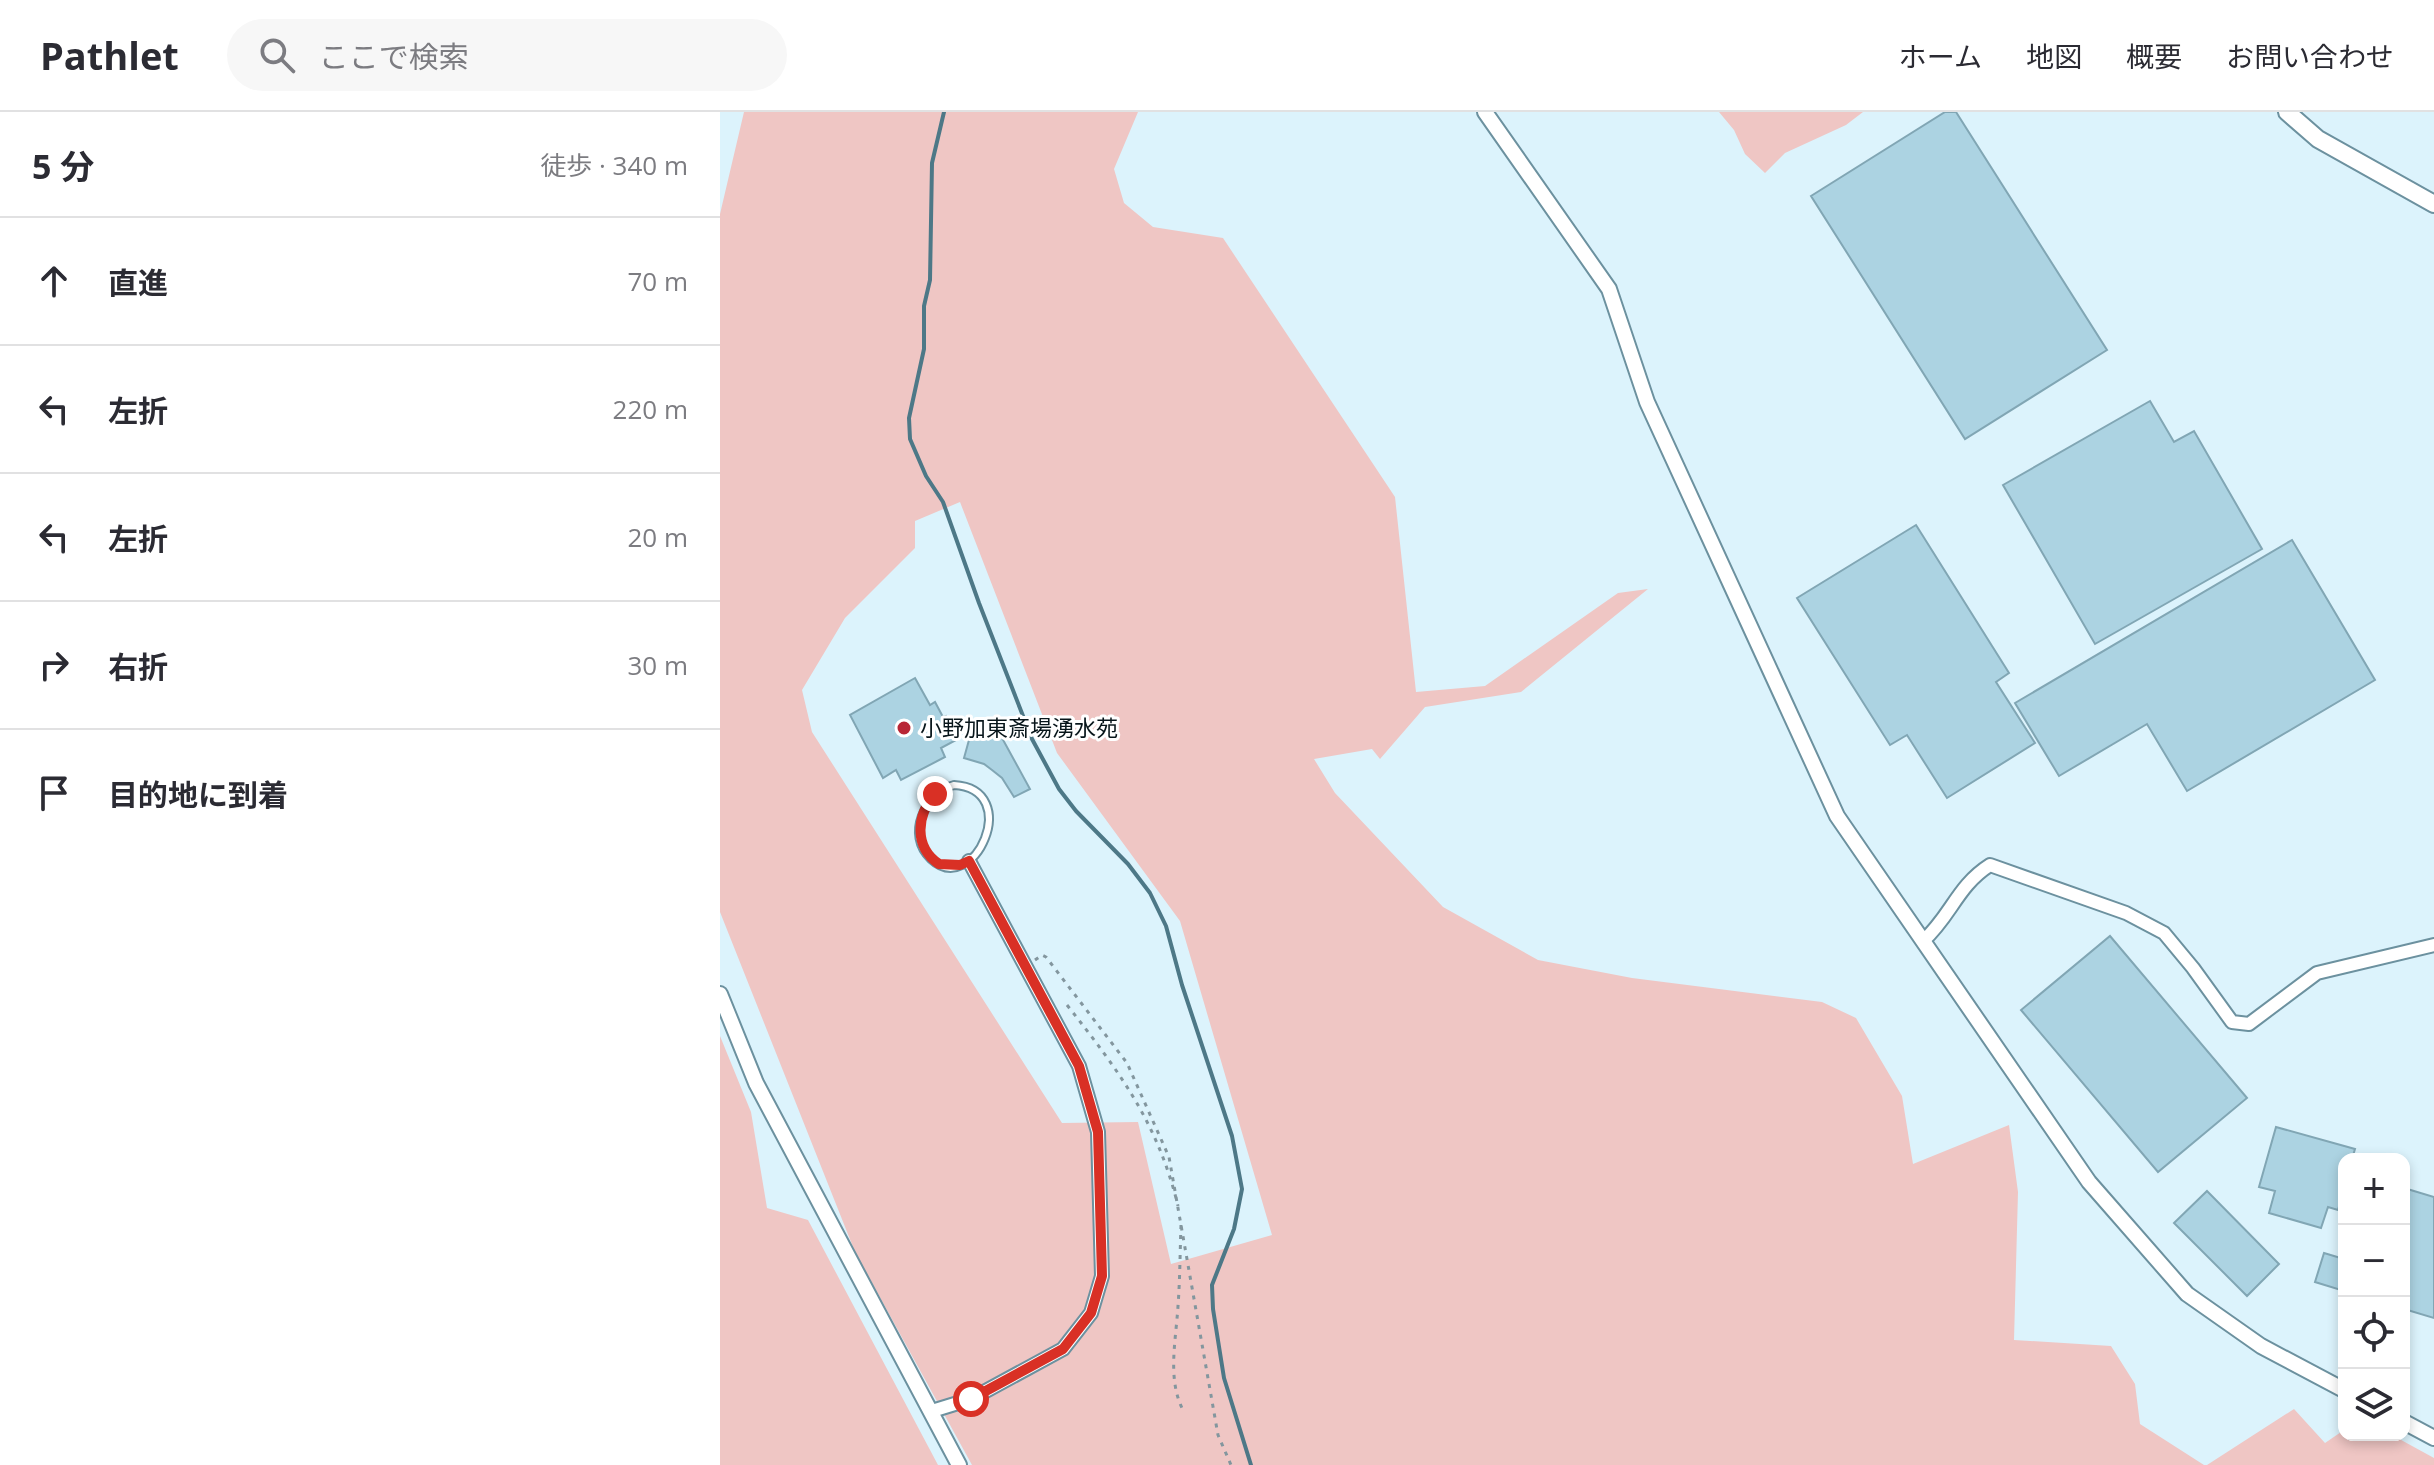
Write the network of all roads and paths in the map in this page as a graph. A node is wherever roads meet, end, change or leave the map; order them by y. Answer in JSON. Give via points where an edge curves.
{"nodes":[{"id":1,"x":1485,"y":112,"type":"edge"},
{"id":2,"x":2287,"y":112,"type":"edge"},
{"id":3,"x":2434,"y":204,"type":"edge"},
{"id":4,"x":969,"y":861,"type":"junction"},
{"id":5,"x":1923,"y":941,"type":"junction"},
{"id":6,"x":2434,"y":945,"type":"edge"},
{"id":7,"x":1027,"y":966,"type":"junction"},
{"id":8,"x":720,"y":994,"type":"edge"},
{"id":9,"x":1067,"y":1005,"type":"dead end"},
{"id":10,"x":2338,"y":1387,"type":"edge"},
{"id":11,"x":1183,"y":1410,"type":"dead end"},
{"id":12,"x":932,"y":1411,"type":"junction"},
{"id":13,"x":2410,"y":1425,"type":"edge"},
{"id":14,"x":2434,"y":1438,"type":"edge"},
{"id":15,"x":959,"y":1465,"type":"edge"},
{"id":16,"x":1231,"y":1465,"type":"edge"}],
"edges":[{"from":1,"to":5,"type":"street","via":[[1609,289],[1647,402],[1837,816]]},
{"from":2,"to":3,"type":"main road","via":[[2318,139]]},
{"from":4,"to":4,"type":"lane","via":[[939,864],[920,839],[927,803],[954,785],[982,797],[989,818],[985,842]]},
{"from":4,"to":7,"type":"street"},
{"from":5,"to":6,"type":"street","via":[[1971,878],[1990,865],[2126,913],[2164,933],[2232,1022],[2249,1024],[2317,973]]},
{"from":5,"to":10,"type":"street","via":[[2089,1182],[2187,1294],[2261,1346]]},
{"from":7,"to":12,"type":"street","via":[[1079,1066],[1098,1132],[1102,1276],[1091,1313],[1063,1349],[971,1399]]},
{"from":7,"to":16,"type":"path","via":[[1046,957],[1127,1063],[1169,1157],[1218,1435]]},
{"from":8,"to":12,"type":"street","via":[[756,1083]]},
{"from":9,"to":11,"type":"path","via":[[1143,1110],[1168,1166],[1181,1219],[1175,1368],[1176,1396]]},
{"from":12,"to":15,"type":"street"},
{"from":13,"to":14,"type":"street"}]}
